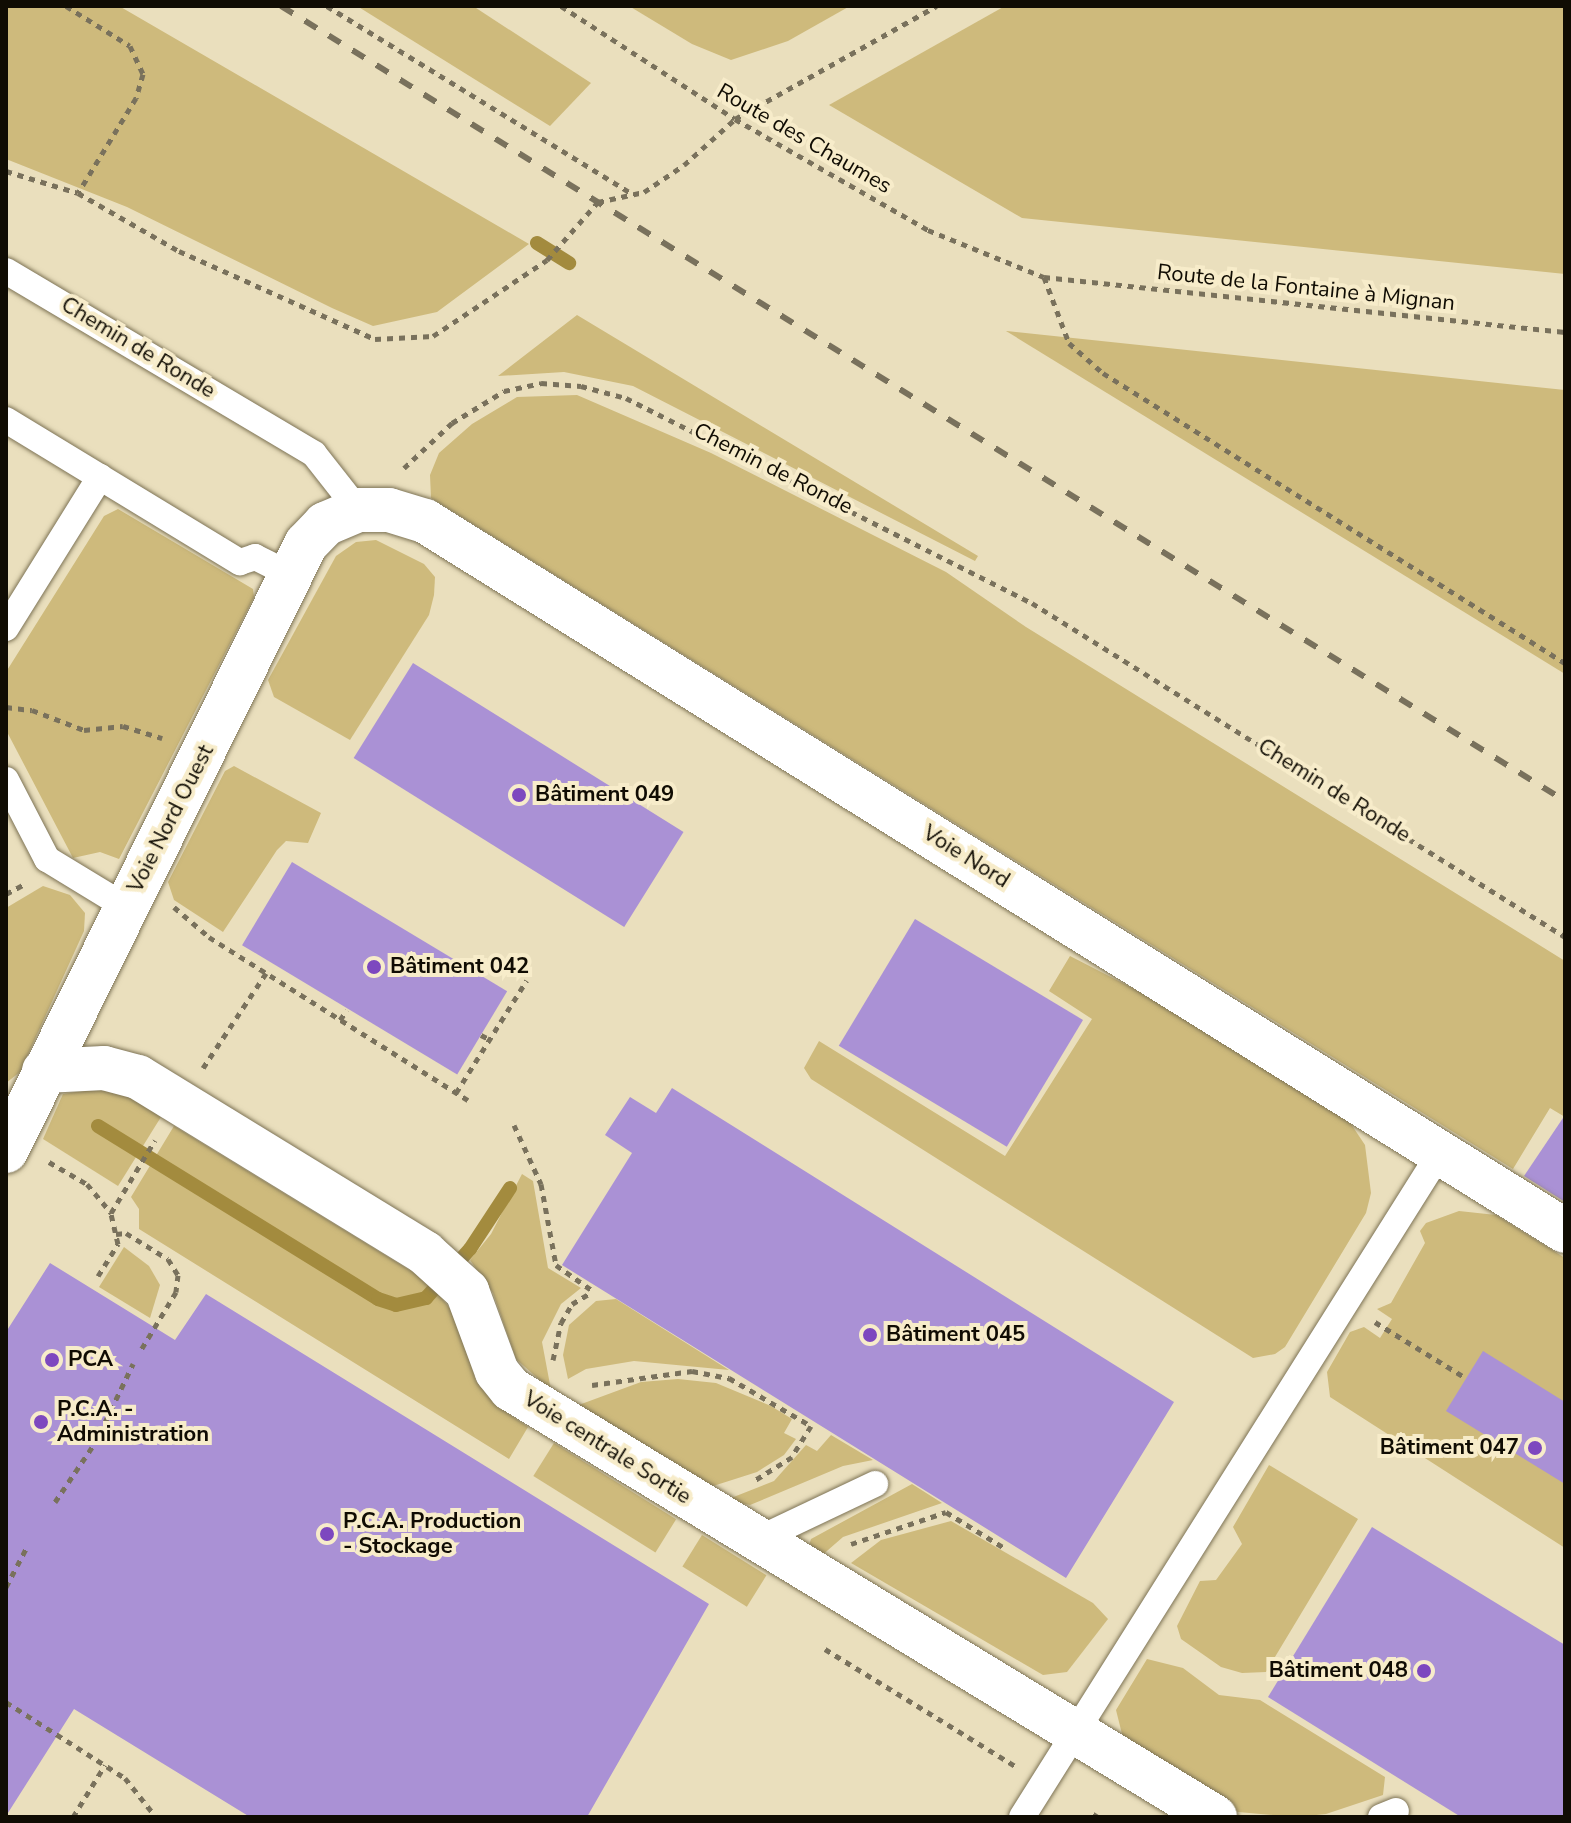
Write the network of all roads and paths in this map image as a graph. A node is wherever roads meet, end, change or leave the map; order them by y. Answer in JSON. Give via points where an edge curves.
{"nodes":[{"id":1,"x":66,"y":6,"type":"edge"},
{"id":2,"x":327,"y":6,"type":"edge"},
{"id":3,"x":561,"y":6,"type":"edge"},
{"id":4,"x":936,"y":6,"type":"edge"},
{"id":5,"x":735,"y":119,"type":"junction"},
{"id":6,"x":6,"y":171,"type":"edge"},
{"id":7,"x":78,"y":193,"type":"junction"},
{"id":8,"x":632,"y":194,"type":"junction"},
{"id":9,"x":6,"y":271,"type":"edge"},
{"id":10,"x":1044,"y":277,"type":"junction"},
{"id":11,"x":1565,"y":332,"type":"edge"},
{"id":12,"x":6,"y":420,"type":"edge"},
{"id":13,"x":100,"y":477,"type":"junction"},
{"id":14,"x":358,"y":510,"type":"junction"},
{"id":15,"x":291,"y":575,"type":"junction"},
{"id":16,"x":6,"y":628,"type":"edge"},
{"id":17,"x":1565,"y":663,"type":"edge"},
{"id":18,"x":6,"y":707,"type":"edge"},
{"id":19,"x":178,"y":743,"type":"dead end"},
{"id":20,"x":6,"y":780,"type":"edge"},
{"id":21,"x":169,"y":903,"type":"dead end"},
{"id":22,"x":126,"y":907,"type":"junction"},
{"id":23,"x":1565,"y":937,"type":"edge"},
{"id":24,"x":266,"y":973,"type":"junction"},
{"id":25,"x":527,"y":980,"type":"dead end"},
{"id":26,"x":347,"y":1010,"type":"dead end"},
{"id":27,"x":340,"y":1020,"type":"junction"},
{"id":28,"x":481,"y":1035,"type":"dead end"},
{"id":29,"x":489,"y":1039,"type":"junction"},
{"id":30,"x":44,"y":1071,"type":"junction"},
{"id":31,"x":197,"y":1076,"type":"dead end"},
{"id":32,"x":456,"y":1093,"type":"junction"},
{"id":33,"x":468,"y":1100,"type":"dead end"},
{"id":34,"x":514,"y":1125,"type":"dead end"},
{"id":35,"x":155,"y":1140,"type":"dead end"},
{"id":36,"x":20,"y":1152,"type":"edge"},
{"id":37,"x":1440,"y":1153,"type":"junction"},
{"id":38,"x":111,"y":1213,"type":"junction"},
{"id":39,"x":1565,"y":1231,"type":"edge"},
{"id":40,"x":116,"y":1234,"type":"junction"},
{"id":41,"x":98,"y":1276,"type":"dead end"},
{"id":42,"x":1345,"y":1303,"type":"junction"},
{"id":43,"x":139,"y":1353,"type":"dead end"},
{"id":44,"x":133,"y":1364,"type":"dead end"},
{"id":45,"x":555,"y":1371,"type":"dead end"},
{"id":46,"x":1466,"y":1378,"type":"dead end"},
{"id":47,"x":583,"y":1389,"type":"dead end"},
{"id":48,"x":875,"y":1484,"type":"dead end"},
{"id":49,"x":741,"y":1487,"type":"dead end"},
{"id":50,"x":55,"y":1502,"type":"dead end"},
{"id":51,"x":755,"y":1541,"type":"junction"},
{"id":52,"x":28,"y":1545,"type":"dead end"},
{"id":53,"x":1003,"y":1547,"type":"dead end"},
{"id":54,"x":840,"y":1554,"type":"dead end"},
{"id":55,"x":6,"y":1587,"type":"edge"},
{"id":56,"x":825,"y":1649,"type":"dead end"},
{"id":57,"x":6,"y":1702,"type":"edge"},
{"id":58,"x":1077,"y":1731,"type":"junction"},
{"id":59,"x":105,"y":1765,"type":"junction"},
{"id":60,"x":1015,"y":1766,"type":"dead end"},
{"id":61,"x":73,"y":1817,"type":"edge"},
{"id":62,"x":156,"y":1817,"type":"edge"},
{"id":63,"x":1022,"y":1817,"type":"edge"},
{"id":64,"x":1215,"y":1817,"type":"edge"}],
"edges":[{"from":1,"to":7,"type":"path","via":[[130,46],[143,74],[136,98]]},
{"from":2,"to":8,"type":"path"},
{"from":3,"to":5,"type":"path","name":"Route des Chaumes"},
{"from":4,"to":5,"type":"path"},
{"from":5,"to":8,"type":"path","via":[[684,165]]},
{"from":5,"to":10,"type":"path","name":"Route des Chaumes","via":[[928,230]]},
{"from":6,"to":7,"type":"path"},
{"from":7,"to":8,"type":"path","via":[[179,251],[375,339],[433,336],[547,260],[598,202]]},
{"from":9,"to":14,"type":"lane","name":"Chemin de Ronde","via":[[314,454]]},
{"from":10,"to":11,"type":"path","name":"Route de la Fontaine à Mignan"},
{"from":10,"to":17,"type":"path","via":[[1069,343],[1103,373]]},
{"from":12,"to":13,"type":"lane"},
{"from":13,"to":15,"type":"lane","via":[[240,562],[255,557]]},
{"from":13,"to":16,"type":"lane"},
{"from":14,"to":15,"type":"street","name":"Voie Nord Ouest","via":[[314,532]]},
{"from":14,"to":23,"type":"path","name":"Chemin de Ronde","via":[[361,479],[397,477],[452,423],[504,391],[541,383],[626,398],[1032,603]]},
{"from":14,"to":37,"type":"street","name":"Voie Nord","via":[[389,510],[425,521]]},
{"from":15,"to":22,"type":"street","name":"Voie Nord Ouest"},
{"from":18,"to":19,"type":"path","via":[[32,710],[84,730],[123,726]]},
{"from":20,"to":22,"type":"lane","via":[[47,859]]},
{"from":21,"to":24,"type":"path","via":[[209,937]]},
{"from":22,"to":30,"type":"street","name":"Voie Nord Ouest"},
{"from":24,"to":27,"type":"path"},
{"from":24,"to":31,"type":"path"},
{"from":25,"to":29,"type":"path"},
{"from":26,"to":27,"type":"path"},
{"from":27,"to":32,"type":"path"},
{"from":28,"to":29,"type":"path"},
{"from":29,"to":32,"type":"path"},
{"from":30,"to":36,"type":"street","name":"Voie Nord Ouest"},
{"from":30,"to":51,"type":"street","name":"Voie centrale Sortie","via":[[112,1068],[138,1077],[451,1273],[467,1291],[497,1372],[511,1389]]},
{"from":32,"to":33,"type":"path"},
{"from":34,"to":45,"type":"path","via":[[541,1184],[556,1265],[593,1292],[572,1304],[561,1323],[554,1342]]},
{"from":35,"to":38,"type":"path"},
{"from":36,"to":38,"type":"path","via":[[87,1184]]},
{"from":37,"to":39,"type":"street","name":"Voie Nord"},
{"from":37,"to":42,"type":"lane"},
{"from":38,"to":40,"type":"path"},
{"from":40,"to":41,"type":"path","via":[[118,1244]]},
{"from":40,"to":43,"type":"path","via":[[126,1233],[168,1259],[178,1275],[176,1292]]},
{"from":42,"to":46,"type":"path"},
{"from":42,"to":58,"type":"lane"},
{"from":44,"to":50,"type":"path","via":[[95,1443]]},
{"from":47,"to":49,"type":"path","via":[[692,1371],[729,1378],[811,1426],[792,1457]]},
{"from":48,"to":51,"type":"lane"},
{"from":51,"to":58,"type":"street","name":"Voie centrale Sortie"},
{"from":52,"to":55,"type":"path"},
{"from":53,"to":54,"type":"path","via":[[946,1512],[883,1531]]},
{"from":56,"to":60,"type":"path"},
{"from":57,"to":59,"type":"path"},
{"from":58,"to":63,"type":"lane"},
{"from":58,"to":64,"type":"street","name":"Voie centrale Sortie"},
{"from":59,"to":61,"type":"path"},
{"from":59,"to":62,"type":"path","via":[[125,1778]]}]}
